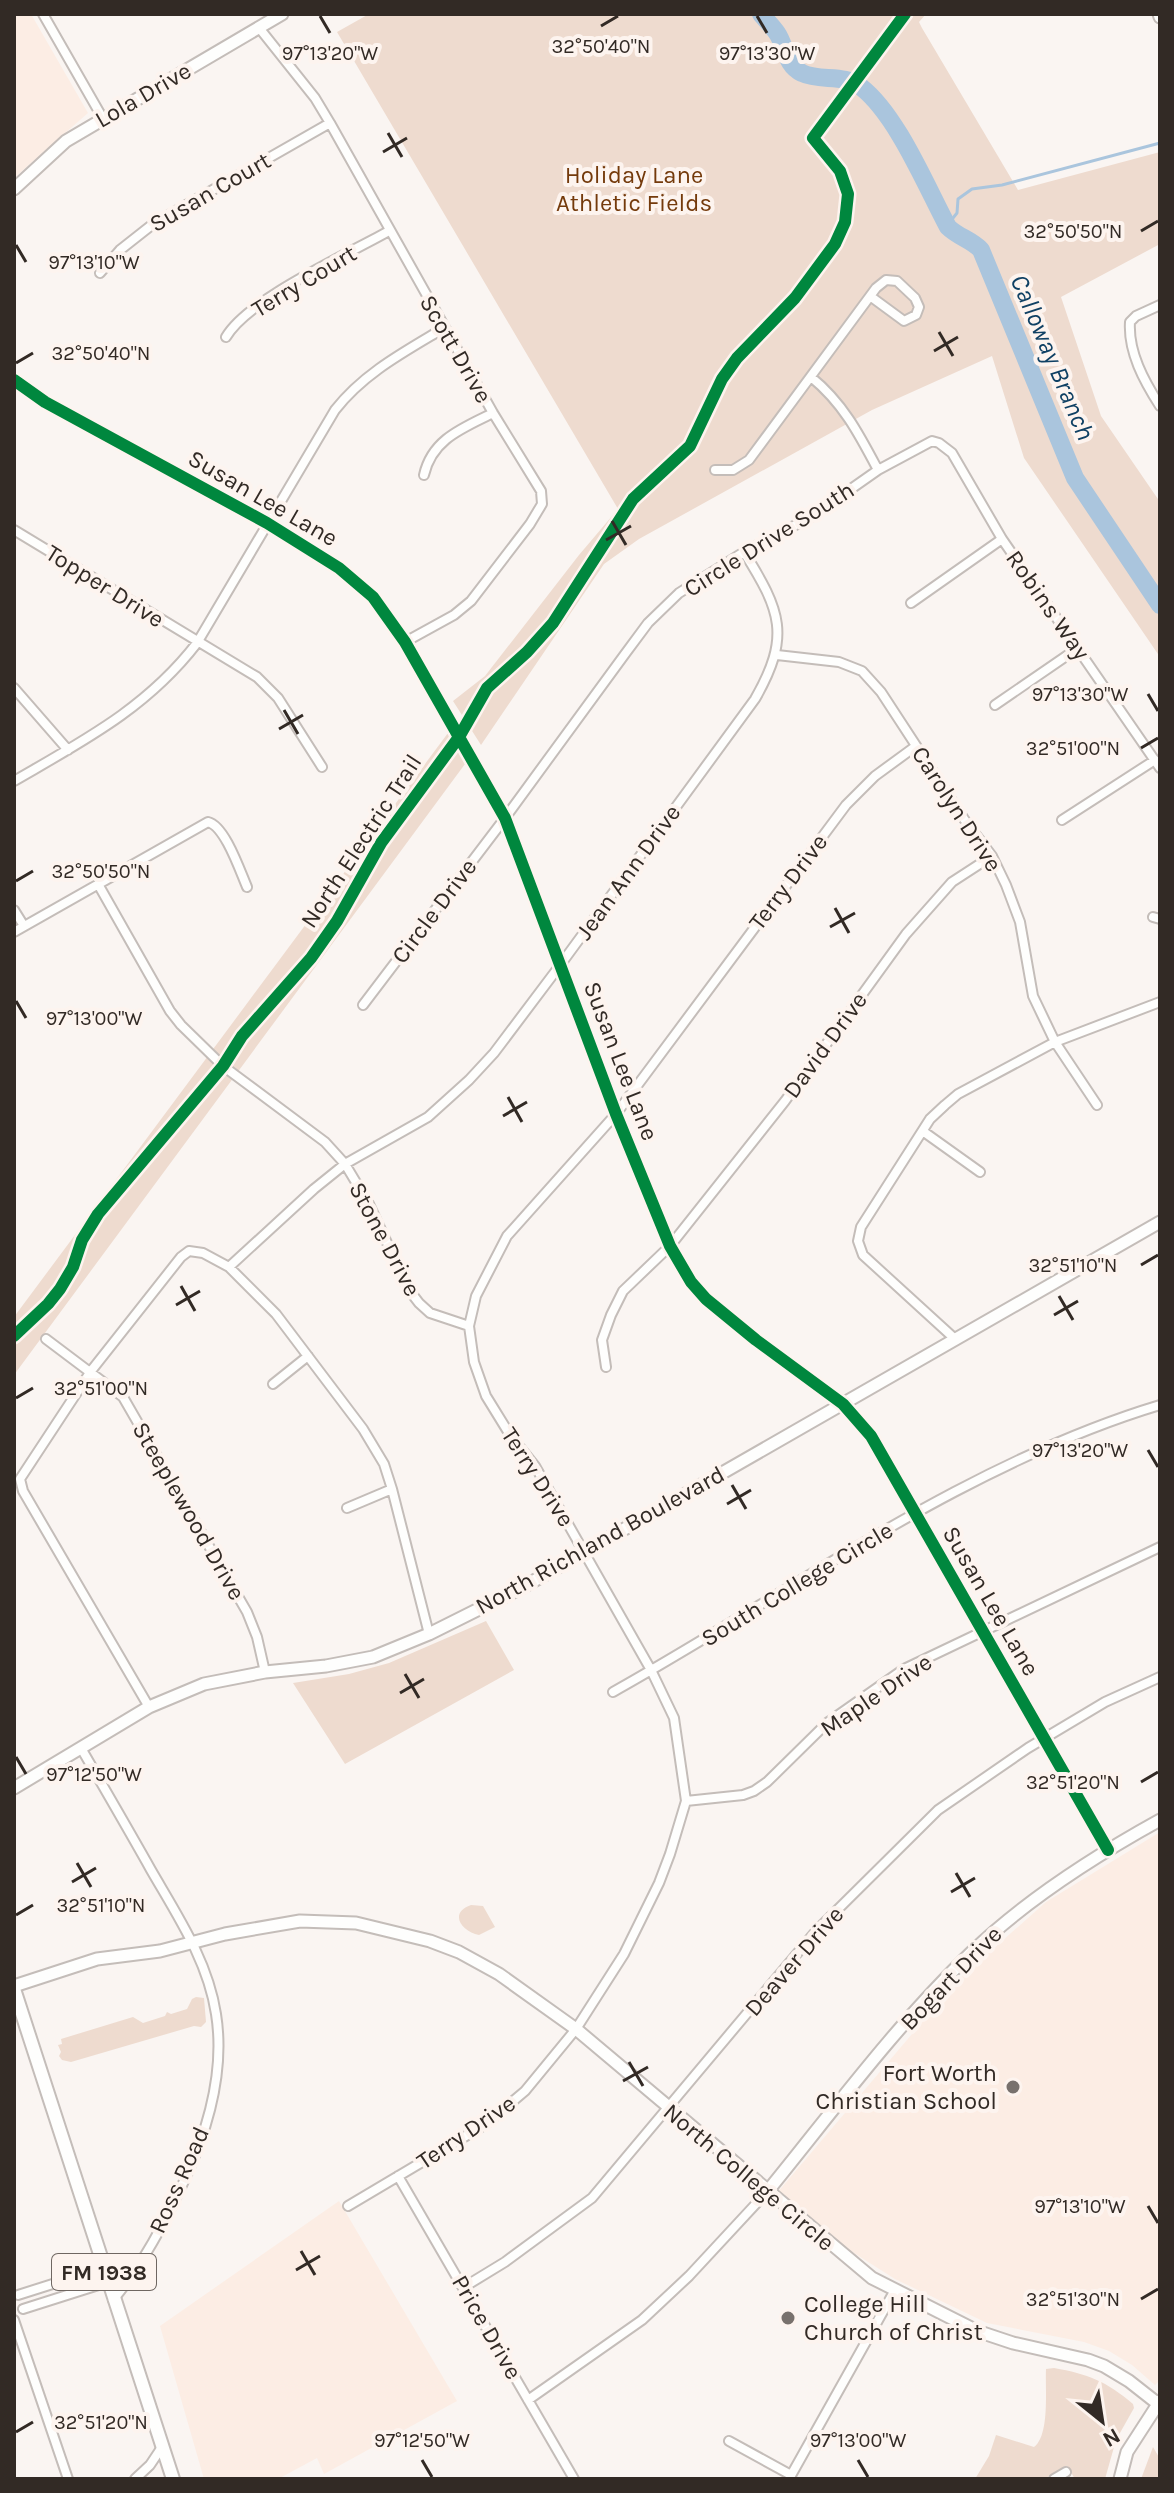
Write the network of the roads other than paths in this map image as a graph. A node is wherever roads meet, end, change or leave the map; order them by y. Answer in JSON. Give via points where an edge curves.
{"nodes":[{"id":1,"x":43,"y":14,"type":"edge"},
{"id":2,"x":282,"y":14,"type":"edge"},
{"id":3,"x":260,"y":29,"type":"junction"},
{"id":4,"x":102,"y":117,"type":"junction"},
{"id":5,"x":330,"y":123,"type":"junction"},
{"id":6,"x":14,"y":189,"type":"edge"},
{"id":7,"x":389,"y":231,"type":"junction"},
{"id":8,"x":100,"y":273,"type":"dead end"},
{"id":9,"x":870,"y":296,"type":"junction"},
{"id":10,"x":1160,"y":305,"type":"edge"},
{"id":11,"x":444,"y":328,"type":"junction"},
{"id":12,"x":226,"y":337,"type":"dead end"},
{"id":13,"x":811,"y":377,"type":"junction"},
{"id":14,"x":14,"y":380,"type":"edge"},
{"id":15,"x":1160,"y":406,"type":"edge"},
{"id":16,"x":493,"y":413,"type":"junction"},
{"id":17,"x":939,"y":443,"type":"joint"},
{"id":18,"x":715,"y":470,"type":"dead end"},
{"id":19,"x":878,"y":470,"type":"junction"},
{"id":20,"x":424,"y":475,"type":"dead end"},
{"id":21,"x":267,"y":523,"type":"junction"},
{"id":22,"x":14,"y":530,"type":"edge"},
{"id":23,"x":1002,"y":539,"type":"junction"},
{"id":24,"x":744,"y":552,"type":"junction"},
{"id":25,"x":911,"y":603,"type":"dead end"},
{"id":26,"x":405,"y":642,"type":"junction"},
{"id":27,"x":197,"y":643,"type":"junction"},
{"id":28,"x":1078,"y":648,"type":"junction"},
{"id":29,"x":777,"y":655,"type":"junction"},
{"id":30,"x":14,"y":688,"type":"edge"},
{"id":31,"x":995,"y":705,"type":"dead end"},
{"id":32,"x":916,"y":746,"type":"junction"},
{"id":33,"x":68,"y":750,"type":"junction"},
{"id":34,"x":1158,"y":764,"type":"edge"},
{"id":35,"x":322,"y":767,"type":"dead end"},
{"id":36,"x":14,"y":781,"type":"edge"},
{"id":37,"x":505,"y":818,"type":"junction"},
{"id":38,"x":1062,"y":820,"type":"dead end"},
{"id":39,"x":992,"y":856,"type":"junction"},
{"id":40,"x":98,"y":884,"type":"junction"},
{"id":41,"x":247,"y":887,"type":"dead end"},
{"id":42,"x":14,"y":910,"type":"edge"},
{"id":43,"x":24,"y":926,"type":"junction"},
{"id":44,"x":14,"y":932,"type":"edge"},
{"id":45,"x":561,"y":964,"type":"junction"},
{"id":46,"x":1160,"y":1002,"type":"edge"},
{"id":47,"x":363,"y":1005,"type":"dead end"},
{"id":48,"x":1055,"y":1042,"type":"junction"},
{"id":49,"x":1097,"y":1105,"type":"dead end"},
{"id":50,"x":616,"y":1114,"type":"junction"},
{"id":51,"x":924,"y":1132,"type":"junction"},
{"id":52,"x":345,"y":1164,"type":"junction"},
{"id":53,"x":980,"y":1172,"type":"dead end"},
{"id":54,"x":1160,"y":1222,"type":"edge"},
{"id":55,"x":670,"y":1246,"type":"junction"},
{"id":56,"x":229,"y":1267,"type":"junction"},
{"id":57,"x":469,"y":1326,"type":"junction"},
{"id":58,"x":46,"y":1339,"type":"dead end"},
{"id":59,"x":955,"y":1339,"type":"junction"},
{"id":60,"x":308,"y":1356,"type":"junction"},
{"id":61,"x":606,"y":1367,"type":"dead end"},
{"id":62,"x":91,"y":1371,"type":"junction"},
{"id":63,"x":273,"y":1384,"type":"dead end"},
{"id":64,"x":843,"y":1404,"type":"junction"},
{"id":65,"x":1160,"y":1405,"type":"edge"},
{"id":66,"x":392,"y":1489,"type":"junction"},
{"id":67,"x":347,"y":1508,"type":"dead end"},
{"id":68,"x":916,"y":1514,"type":"junction"},
{"id":69,"x":1160,"y":1547,"type":"edge"},
{"id":70,"x":584,"y":1551,"type":"junction"},
{"id":71,"x":983,"y":1629,"type":"junction"},
{"id":72,"x":429,"y":1634,"type":"junction"},
{"id":73,"x":651,"y":1670,"type":"junction"},
{"id":74,"x":265,"y":1672,"type":"junction"},
{"id":75,"x":1160,"y":1677,"type":"edge"},
{"id":76,"x":613,"y":1692,"type":"dead end"},
{"id":77,"x":149,"y":1707,"type":"junction"},
{"id":78,"x":1044,"y":1739,"type":"junction"},
{"id":79,"x":81,"y":1748,"type":"junction"},
{"id":80,"x":14,"y":1788,"type":"edge"},
{"id":81,"x":686,"y":1801,"type":"junction"},
{"id":82,"x":1160,"y":1820,"type":"edge"},
{"id":83,"x":1108,"y":1850,"type":"junction"},
{"id":84,"x":192,"y":1941,"type":"junction"},
{"id":85,"x":14,"y":1988,"type":"edge"},
{"id":86,"x":576,"y":2029,"type":"junction"},
{"id":87,"x":669,"y":2109,"type":"junction"},
{"id":88,"x":398,"y":2176,"type":"junction"},
{"id":89,"x":767,"y":2192,"type":"junction"},
{"id":90,"x":348,"y":2206,"type":"dead end"},
{"id":91,"x":103,"y":2268,"type":"junction"},
{"id":92,"x":108,"y":2282,"type":"junction"},
{"id":93,"x":464,"y":2287,"type":"junction"},
{"id":94,"x":895,"y":2290,"type":"junction"},
{"id":95,"x":16,"y":2294,"type":"edge"},
{"id":96,"x":113,"y":2300,"type":"junction"},
{"id":97,"x":23,"y":2309,"type":"junction"},
{"id":98,"x":14,"y":2320,"type":"edge"},
{"id":99,"x":528,"y":2400,"type":"junction"},
{"id":100,"x":1158,"y":2402,"type":"edge"},
{"id":101,"x":729,"y":2441,"type":"dead end"},
{"id":102,"x":162,"y":2447,"type":"junction"},
{"id":103,"x":1066,"y":2472,"type":"dead end"},
{"id":104,"x":790,"y":2477,"type":"edge"},
{"id":105,"x":68,"y":2479,"type":"edge"},
{"id":106,"x":135,"y":2479,"type":"edge"},
{"id":107,"x":173,"y":2479,"type":"edge"},
{"id":108,"x":574,"y":2479,"type":"edge"},
{"id":109,"x":1054,"y":2479,"type":"edge"},
{"id":110,"x":1120,"y":2479,"type":"edge"}],
"edges":[{"from":1,"to":4,"type":"street"},
{"from":2,"to":3,"type":"street","name":"Lola Drive"},
{"from":3,"to":4,"type":"street","name":"Lola Drive"},
{"from":3,"to":5,"type":"street","name":"Scott Drive"},
{"from":4,"to":6,"type":"street","name":"Lola Drive","via":[[66,141]]},
{"from":5,"to":7,"type":"street","name":"Scott Drive"},
{"from":5,"to":8,"type":"street","name":"Susan Court","via":[[153,224]]},
{"from":7,"to":11,"type":"street","name":"Scott Drive"},
{"from":7,"to":12,"type":"street","name":"Terry Court","via":[[255,306]]},
{"from":9,"to":9,"type":"street","via":[[904,321],[919,307],[897,281],[886,280]]},
{"from":9,"to":13,"type":"street"},
{"from":10,"to":15,"type":"street","via":[[1130,322],[1141,373]]},
{"from":11,"to":16,"type":"street","name":"Scott Drive"},
{"from":11,"to":21,"type":"street","via":[[377,368],[349,393]]},
{"from":13,"to":18,"type":"street","via":[[749,460],[733,470]]},
{"from":13,"to":19,"type":"street","via":[[835,398]]},
{"from":14,"to":21,"type":"street","name":"Susan Lee Lane"},
{"from":16,"to":20,"type":"street","via":[[442,442],[427,461]]},
{"from":16,"to":26,"type":"street","name":"Scott Drive","via":[[541,491],[542,504],[471,601]]},
{"from":17,"to":19,"type":"street","name":"Circle Drive South","via":[[932,441]]},
{"from":17,"to":23,"type":"street","name":"Robins Way","via":[[952,453]]},
{"from":19,"to":24,"type":"street","name":"Circle Drive South","via":[[811,517]]},
{"from":21,"to":26,"type":"street","name":"Susan Lee Lane","via":[[353,578]]},
{"from":21,"to":27,"type":"street"},
{"from":22,"to":27,"type":"street","name":"Topper Drive"},
{"from":23,"to":25,"type":"street"},
{"from":23,"to":28,"type":"street","name":"Robins Way"},
{"from":24,"to":29,"type":"street","name":"Jean Ann Drive","via":[[773,604]]},
{"from":24,"to":37,"type":"street","name":"Circle Drive South","via":[[679,593],[648,623]]},
{"from":26,"to":37,"type":"street","name":"Susan Lee Lane"},
{"from":27,"to":33,"type":"street","via":[[152,693]]},
{"from":27,"to":35,"type":"street","name":"Topper Drive","via":[[267,686]]},
{"from":28,"to":31,"type":"street"},
{"from":28,"to":34,"type":"street","name":"Robins Way"},
{"from":29,"to":32,"type":"street","name":"Carolyn Drive","via":[[839,662],[862,671]]},
{"from":29,"to":45,"type":"street","name":"Jean Ann Drive","via":[[755,699]]},
{"from":30,"to":33,"type":"street"},
{"from":32,"to":39,"type":"street","name":"Carolyn Drive"},
{"from":32,"to":50,"type":"street","name":"Terry Drive","via":[[846,805]]},
{"from":33,"to":36,"type":"street"},
{"from":34,"to":38,"type":"street"},
{"from":37,"to":45,"type":"street","name":"Susan Lee Lane"},
{"from":37,"to":47,"type":"street","name":"Circle Drive"},
{"from":39,"to":48,"type":"street","name":"Carolyn Drive","via":[[1020,922],[1033,996]]},
{"from":39,"to":55,"type":"street","name":"David Drive","via":[[952,882],[906,934],[785,1101]]},
{"from":40,"to":41,"type":"street","via":[[208,822],[222,832]]},
{"from":40,"to":43,"type":"street"},
{"from":40,"to":52,"type":"street","name":"Stone Drive","via":[[181,1025],[223,1066],[307,1127]]},
{"from":42,"to":43,"type":"street"},
{"from":43,"to":44,"type":"street"},
{"from":45,"to":50,"type":"street","name":"Susan Lee Lane"},
{"from":45,"to":52,"type":"street","name":"Jean Ann Drive","via":[[494,1053],[446,1103]]},
{"from":46,"to":48,"type":"street"},
{"from":48,"to":49,"type":"street","name":"Carolyn Drive"},
{"from":48,"to":51,"type":"street","via":[[958,1094],[930,1119]]},
{"from":50,"to":55,"type":"street","name":"Susan Lee Lane"},
{"from":50,"to":57,"type":"street","name":"Terry Drive","via":[[507,1236],[476,1296]]},
{"from":51,"to":53,"type":"street"},
{"from":51,"to":59,"type":"street","via":[[875,1202],[858,1241],[877,1270]]},
{"from":52,"to":56,"type":"street","name":"Jean Ann Drive"},
{"from":52,"to":57,"type":"street","name":"Stone Drive","via":[[375,1214],[409,1290],[430,1313]]},
{"from":54,"to":59,"type":"street","name":"North Richland Boulevard"},
{"from":55,"to":61,"type":"street","name":"David Drive","via":[[623,1291],[602,1340]]},
{"from":55,"to":64,"type":"street","name":"Susan Lee Lane","via":[[706,1299]]},
{"from":56,"to":60,"type":"street"},
{"from":56,"to":62,"type":"street","via":[[203,1253],[189,1251],[181,1257]]},
{"from":57,"to":70,"type":"street","name":"Terry Drive","via":[[486,1396],[535,1466]]},
{"from":58,"to":62,"type":"street","name":"Steeplewood Drive"},
{"from":59,"to":64,"type":"street","name":"North Richland Boulevard"},
{"from":60,"to":63,"type":"street"},
{"from":60,"to":66,"type":"street","via":[[363,1429]]},
{"from":62,"to":74,"type":"street","name":"Steeplewood Drive","via":[[123,1397],[154,1449],[247,1612]]},
{"from":62,"to":77,"type":"street","via":[[20,1479]]},
{"from":64,"to":68,"type":"street","name":"Susan Lee Lane","via":[[871,1436]]},
{"from":64,"to":70,"type":"street","name":"North Richland Boulevard"},
{"from":65,"to":68,"type":"street","name":"South College Circle","via":[[1066,1439]]},
{"from":66,"to":67,"type":"street"},
{"from":66,"to":72,"type":"street"},
{"from":68,"to":71,"type":"street","name":"Susan Lee Lane"},
{"from":68,"to":73,"type":"street","name":"South College Circle"},
{"from":69,"to":71,"type":"street","name":"Maple Drive"},
{"from":70,"to":72,"type":"street","name":"North Richland Boulevard"},
{"from":70,"to":73,"type":"street","name":"Terry Drive"},
{"from":71,"to":78,"type":"street","name":"Susan Lee Lane"},
{"from":71,"to":81,"type":"street","name":"Maple Drive","via":[[904,1669],[827,1723],[754,1791]]},
{"from":72,"to":74,"type":"street","name":"North Richland Boulevard","via":[[373,1657]]},
{"from":73,"to":76,"type":"street","name":"South College Circle"},
{"from":73,"to":81,"type":"street","name":"Terry Drive","via":[[674,1718]]},
{"from":74,"to":77,"type":"street","name":"North Richland Boulevard","via":[[204,1684]]},
{"from":75,"to":78,"type":"street","name":"Deaver Drive"},
{"from":77,"to":79,"type":"street","name":"North Richland Boulevard"},
{"from":78,"to":83,"type":"street","name":"Susan Lee Lane"},
{"from":78,"to":87,"type":"street","name":"Deaver Drive","via":[[916,1830],[816,1931]]},
{"from":79,"to":80,"type":"street","name":"North Richland Boulevard"},
{"from":79,"to":84,"type":"street","name":"Ross Road"},
{"from":81,"to":86,"type":"street","name":"Terry Drive","via":[[640,1923]]},
{"from":82,"to":83,"type":"street","name":"Bogart Drive"},
{"from":83,"to":89,"type":"street","name":"Bogart Drive","via":[[1041,1893],[972,1951]]},
{"from":84,"to":85,"type":"street","name":"North College Circle","via":[[97,1959]]},
{"from":84,"to":86,"type":"street","name":"North College Circle","via":[[300,1921],[356,1923],[401,1933],[459,1952]]},
{"from":84,"to":96,"type":"street","name":"Ross Road","via":[[216,2014],[215,2089],[199,2148],[168,2214]]},
{"from":85,"to":91,"type":"main road","number":"FM 1938"},
{"from":86,"to":87,"type":"street","name":"North College Circle"},
{"from":86,"to":88,"type":"street","name":"Terry Drive","via":[[516,2100]]},
{"from":87,"to":89,"type":"street","name":"North College Circle"},
{"from":87,"to":93,"type":"street","name":"Deaver Drive","via":[[592,2198]]},
{"from":88,"to":90,"type":"street","name":"Terry Drive"},
{"from":88,"to":93,"type":"street","name":"Price Drive"},
{"from":89,"to":94,"type":"street","name":"North College Circle","via":[[862,2271]]},
{"from":89,"to":99,"type":"street","name":"Bogart Drive","via":[[642,2320]]},
{"from":91,"to":92,"type":"main road","number":"FM 1938"},
{"from":91,"to":95,"type":"street"},
{"from":92,"to":96,"type":"main road","number":"FM 1938"},
{"from":92,"to":97,"type":"street"},
{"from":93,"to":99,"type":"street","name":"Price Drive"},
{"from":94,"to":100,"type":"street","name":"North College Circle","via":[[977,2331],[1104,2366]]},
{"from":94,"to":104,"type":"street"},
{"from":95,"to":97,"type":"street"},
{"from":96,"to":102,"type":"main road","number":"FM 1938"},
{"from":97,"to":98,"type":"street"},
{"from":98,"to":105,"type":"street"},
{"from":99,"to":108,"type":"street","name":"Price Drive"},
{"from":100,"to":110,"type":"street","via":[[1127,2452]]},
{"from":101,"to":104,"type":"street"},
{"from":102,"to":106,"type":"street"},
{"from":102,"to":107,"type":"main road","number":"FM 1938"},
{"from":103,"to":109,"type":"street"}]}
